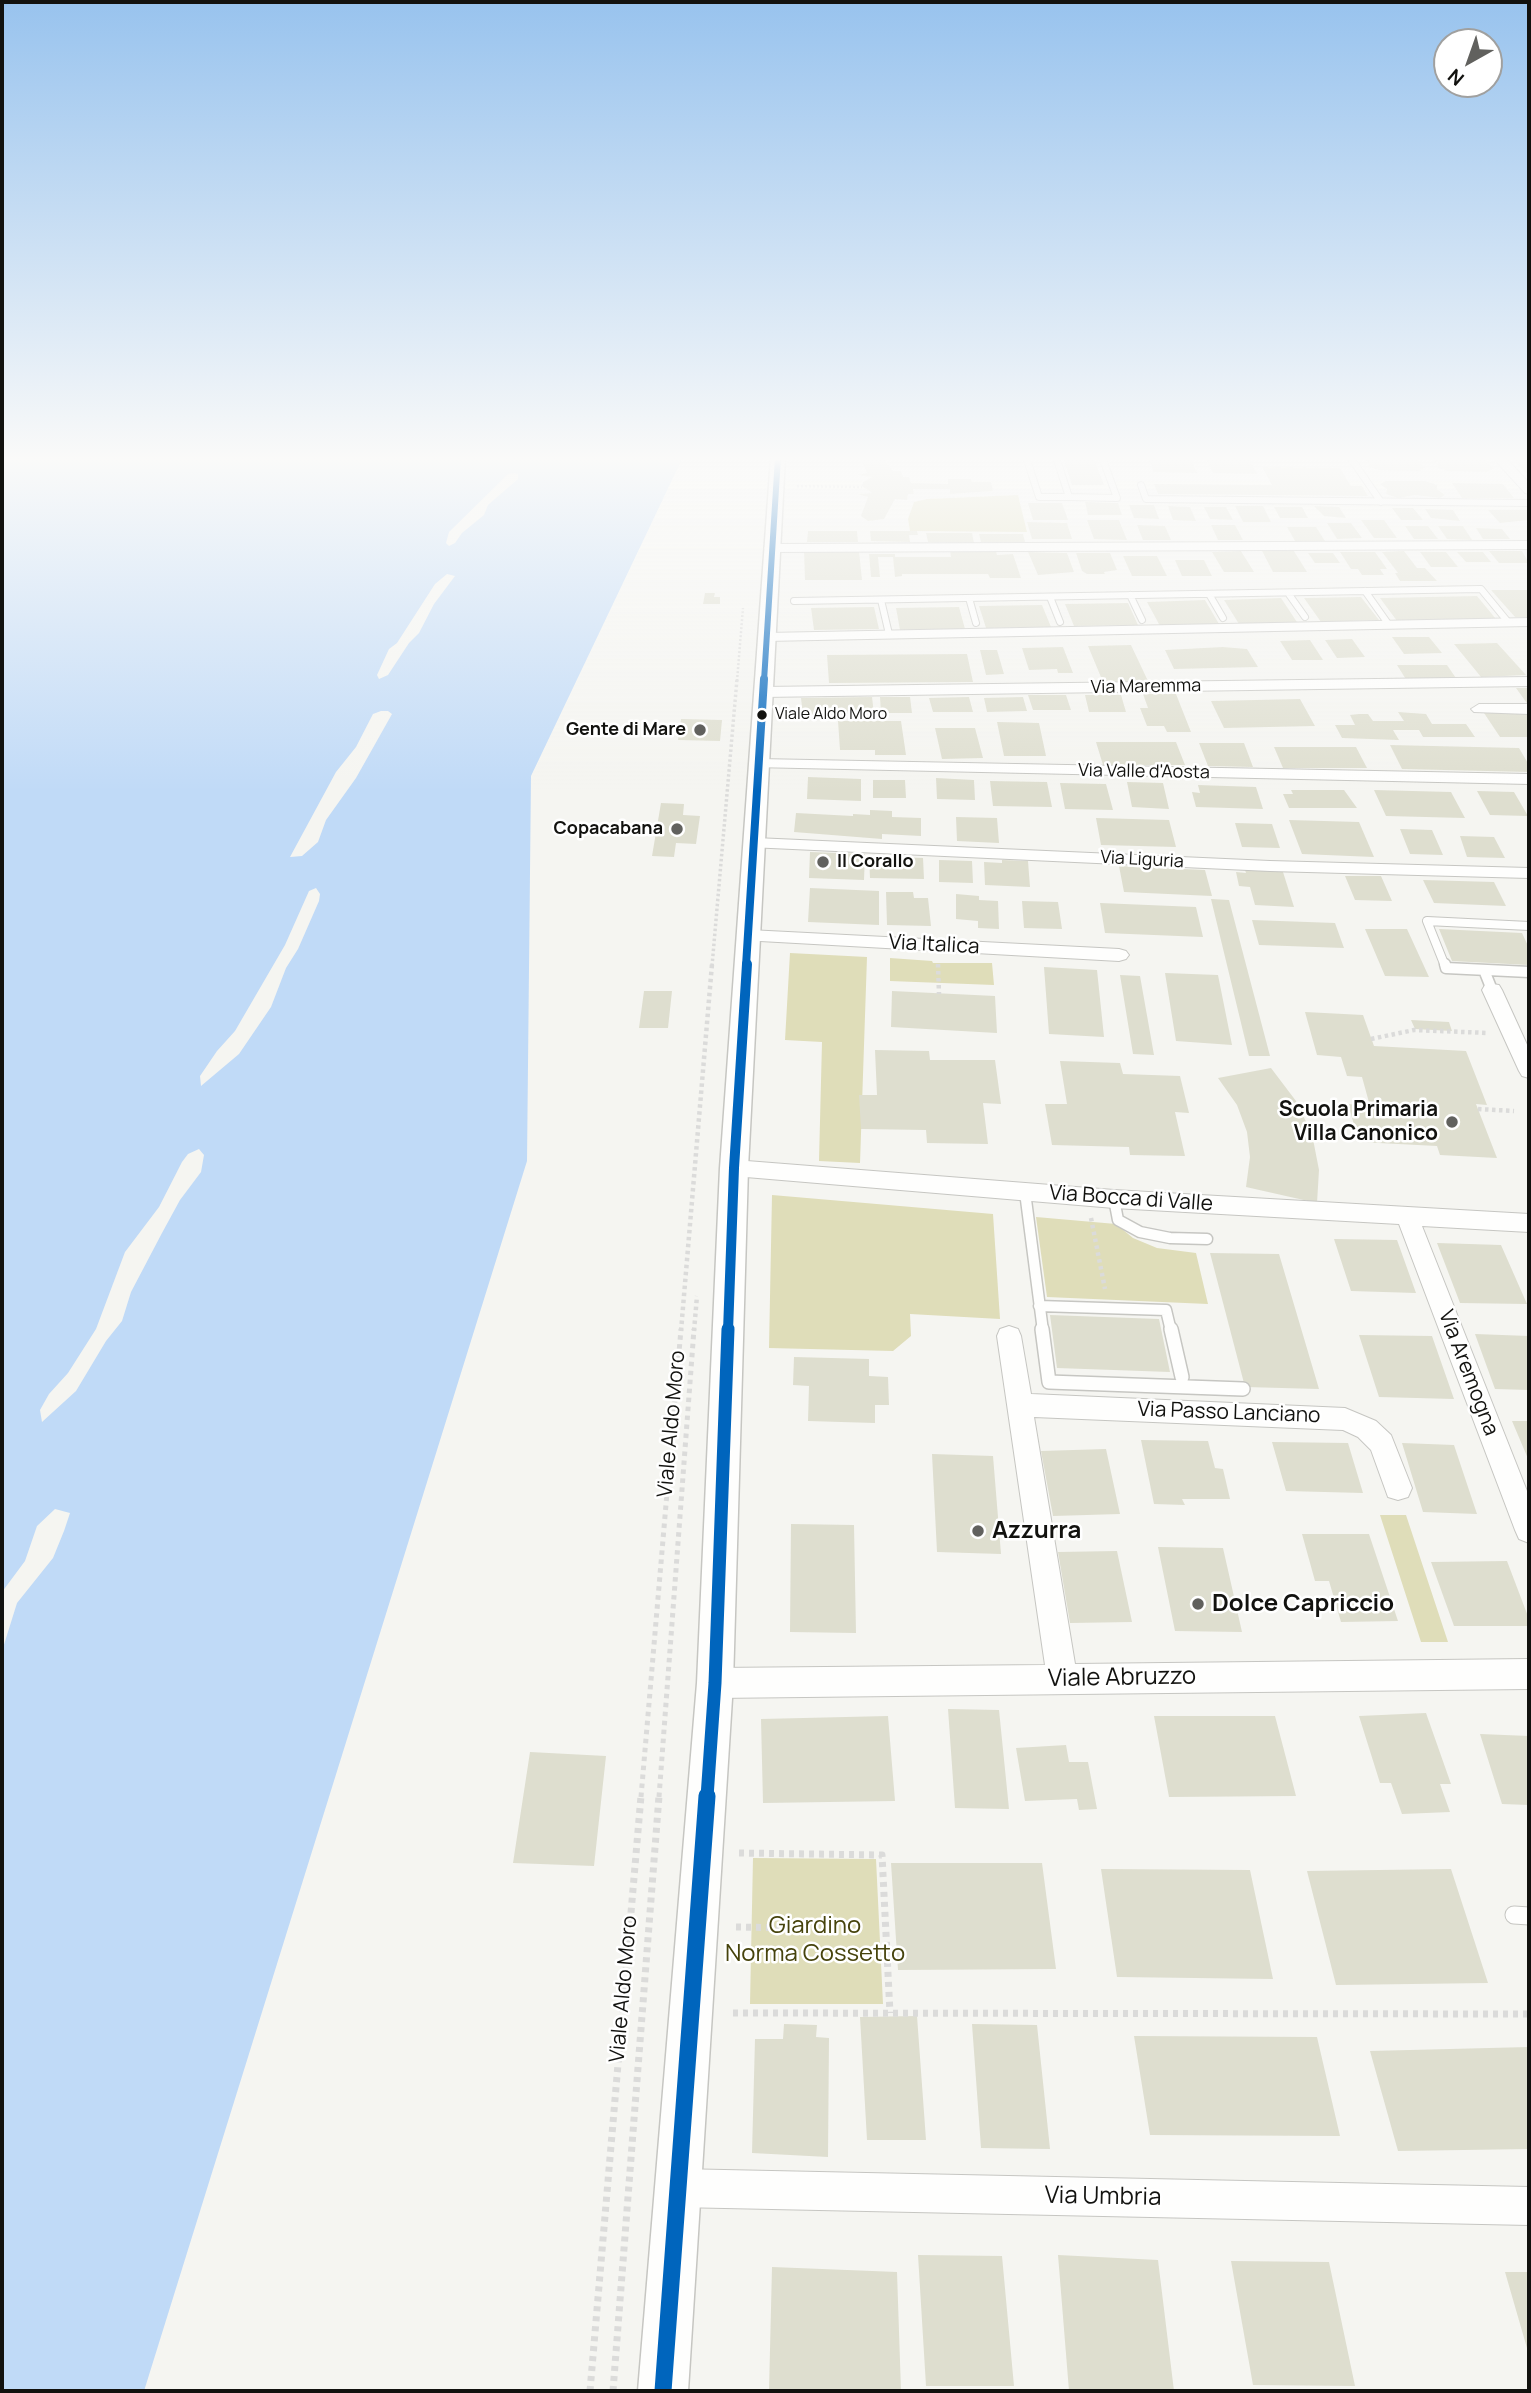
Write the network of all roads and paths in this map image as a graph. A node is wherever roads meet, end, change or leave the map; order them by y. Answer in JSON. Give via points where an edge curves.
{"nodes":[{"id":1,"x":770,"y":569,"type":"edge"},
{"id":2,"x":1364,"y":591,"type":"junction"},
{"id":3,"x":1288,"y":593,"type":"junction"},
{"id":4,"x":744,"y":594,"type":"dead end"},
{"id":5,"x":1209,"y":594,"type":"junction"},
{"id":6,"x":1130,"y":595,"type":"junction"},
{"id":7,"x":1050,"y":597,"type":"junction"},
{"id":8,"x":969,"y":598,"type":"junction"},
{"id":9,"x":881,"y":600,"type":"junction"},
{"id":10,"x":794,"y":601,"type":"dead end"},
{"id":11,"x":1305,"y":617,"type":"dead end"},
{"id":12,"x":1223,"y":618,"type":"dead end"},
{"id":13,"x":1142,"y":620,"type":"dead end"},
{"id":14,"x":1060,"y":622,"type":"dead end"},
{"id":15,"x":1508,"y":622,"type":"junction"},
{"id":16,"x":1529,"y":622,"type":"edge"},
{"id":17,"x":976,"y":623,"type":"dead end"},
{"id":18,"x":1389,"y":625,"type":"junction"},
{"id":19,"x":889,"y":634,"type":"junction"},
{"id":20,"x":766,"y":637,"type":"junction"},
{"id":21,"x":1529,"y":681,"type":"edge"},
{"id":22,"x":763,"y":692,"type":"junction"},
{"id":23,"x":1479,"y":709,"type":"dead end"},
{"id":24,"x":1529,"y":709,"type":"edge"},
{"id":25,"x":759,"y":764,"type":"junction"},
{"id":26,"x":1529,"y":779,"type":"edge"},
{"id":27,"x":755,"y":843,"type":"junction"},
{"id":28,"x":1529,"y":873,"type":"edge"},
{"id":29,"x":1529,"y":926,"type":"edge"},
{"id":30,"x":749,"y":936,"type":"junction"},
{"id":31,"x":937,"y":946,"type":"junction"},
{"id":32,"x":1119,"y":955,"type":"dead end"},
{"id":33,"x":1484,"y":970,"type":"junction"},
{"id":34,"x":1529,"y":972,"type":"edge"},
{"id":35,"x":1492,"y":990,"type":"joint"},
{"id":36,"x":939,"y":993,"type":"dead end"},
{"id":37,"x":1489,"y":1034,"type":"dead end"},
{"id":38,"x":1371,"y":1039,"type":"dead end"},
{"id":39,"x":1529,"y":1071,"type":"edge"},
{"id":40,"x":1478,"y":1108,"type":"dead end"},
{"id":41,"x":1514,"y":1111,"type":"dead end"},
{"id":42,"x":734,"y":1168,"type":"junction"},
{"id":43,"x":1025,"y":1192,"type":"junction"},
{"id":44,"x":1086,"y":1197,"type":"junction"},
{"id":45,"x":1114,"y":1199,"type":"junction"},
{"id":46,"x":1407,"y":1216,"type":"junction"},
{"id":47,"x":1529,"y":1223,"type":"edge"},
{"id":48,"x":1207,"y":1239,"type":"dead end"},
{"id":49,"x":698,"y":1292,"type":"dead end"},
{"id":50,"x":1039,"y":1306,"type":"junction"},
{"id":51,"x":1108,"y":1309,"type":"junction"},
{"id":52,"x":1009,"y":1336,"type":"dead end"},
{"id":53,"x":1182,"y":1377,"type":"dead end"},
{"id":54,"x":1243,"y":1390,"type":"dead end"},
{"id":55,"x":1020,"y":1405,"type":"junction"},
{"id":56,"x":1398,"y":1488,"type":"dead end"},
{"id":57,"x":1529,"y":1530,"type":"edge"},
{"id":58,"x":1529,"y":1674,"type":"edge"},
{"id":59,"x":1062,"y":1679,"type":"junction"},
{"id":60,"x":715,"y":1683,"type":"junction"},
{"id":61,"x":739,"y":1853,"type":"dead end"},
{"id":62,"x":736,"y":1927,"type":"dead end"},
{"id":63,"x":802,"y":1928,"type":"dead end"},
{"id":64,"x":890,"y":2012,"type":"junction"},
{"id":65,"x":733,"y":2013,"type":"dead end"},
{"id":66,"x":1529,"y":2014,"type":"edge"},
{"id":67,"x":677,"y":2188,"type":"junction"},
{"id":68,"x":1529,"y":2206,"type":"edge"},
{"id":69,"x":590,"y":2391,"type":"edge"},
{"id":70,"x":613,"y":2391,"type":"edge"},
{"id":71,"x":663,"y":2391,"type":"edge"}],
"edges":[{"from":1,"to":20,"type":"street"},
{"from":2,"to":3,"type":"lane"},
{"from":2,"to":15,"type":"lane","via":[[1481,589]]},
{"from":2,"to":18,"type":"lane"},
{"from":3,"to":5,"type":"lane"},
{"from":3,"to":11,"type":"lane"},
{"from":4,"to":69,"type":"path","name":"Viale Aldo Moro"},
{"from":5,"to":6,"type":"lane"},
{"from":5,"to":12,"type":"lane"},
{"from":6,"to":7,"type":"lane"},
{"from":6,"to":13,"type":"lane"},
{"from":7,"to":8,"type":"lane"},
{"from":7,"to":14,"type":"lane"},
{"from":8,"to":9,"type":"lane"},
{"from":8,"to":17,"type":"lane"},
{"from":9,"to":10,"type":"lane"},
{"from":9,"to":19,"type":"lane"},
{"from":15,"to":16,"type":"street"},
{"from":15,"to":18,"type":"street"},
{"from":18,"to":19,"type":"street"},
{"from":19,"to":20,"type":"street"},
{"from":20,"to":22,"type":"street"},
{"from":21,"to":22,"type":"street","name":"Via Maremma"},
{"from":22,"to":25,"type":"street"},
{"from":23,"to":24,"type":"street"},
{"from":25,"to":26,"type":"street","name":"Via Valle d'Aosta"},
{"from":25,"to":27,"type":"street"},
{"from":27,"to":28,"type":"street","name":"Via Liguria"},
{"from":27,"to":30,"type":"street"},
{"from":29,"to":33,"type":"lane","via":[[1427,921],[1446,968]]},
{"from":30,"to":31,"type":"street","name":"Via Italica"},
{"from":30,"to":42,"type":"street"},
{"from":31,"to":32,"type":"street","name":"Via Italica"},
{"from":31,"to":36,"type":"path"},
{"from":33,"to":34,"type":"lane"},
{"from":33,"to":35,"type":"lane"},
{"from":35,"to":39,"type":"street"},
{"from":37,"to":38,"type":"path","via":[[1414,1030]]},
{"from":40,"to":41,"type":"path"},
{"from":42,"to":43,"type":"street","name":"Via Bocca di Valle"},
{"from":42,"to":60,"type":"street"},
{"from":43,"to":44,"type":"street","name":"Via Bocca di Valle"},
{"from":43,"to":50,"type":"lane"},
{"from":44,"to":45,"type":"street","name":"Via Bocca di Valle"},
{"from":44,"to":51,"type":"path"},
{"from":45,"to":46,"type":"street","name":"Via Bocca di Valle"},
{"from":45,"to":48,"type":"lane","via":[[1118,1220],[1140,1232]]},
{"from":46,"to":47,"type":"street","name":"Via Bocca di Valle"},
{"from":46,"to":57,"type":"street","name":"Via Aremogna"},
{"from":49,"to":70,"type":"path","name":"Viale Aldo Moro"},
{"from":50,"to":51,"type":"lane"},
{"from":50,"to":54,"type":"lane","via":[[1049,1382]]},
{"from":51,"to":53,"type":"lane","via":[[1166,1310]]},
{"from":52,"to":55,"type":"street"},
{"from":55,"to":56,"type":"street","name":"Via Passo Lanciano","via":[[1345,1419],[1367,1429],[1382,1443]]},
{"from":55,"to":59,"type":"street"},
{"from":58,"to":59,"type":"street","name":"Viale Abruzzo"},
{"from":59,"to":60,"type":"street","name":"Viale Abruzzo"},
{"from":60,"to":67,"type":"street"},
{"from":61,"to":64,"type":"path","via":[[882,1854]]},
{"from":62,"to":63,"type":"path"},
{"from":64,"to":65,"type":"path"},
{"from":64,"to":66,"type":"path"},
{"from":67,"to":68,"type":"street","name":"Via Umbria"},
{"from":67,"to":71,"type":"street"}]}
